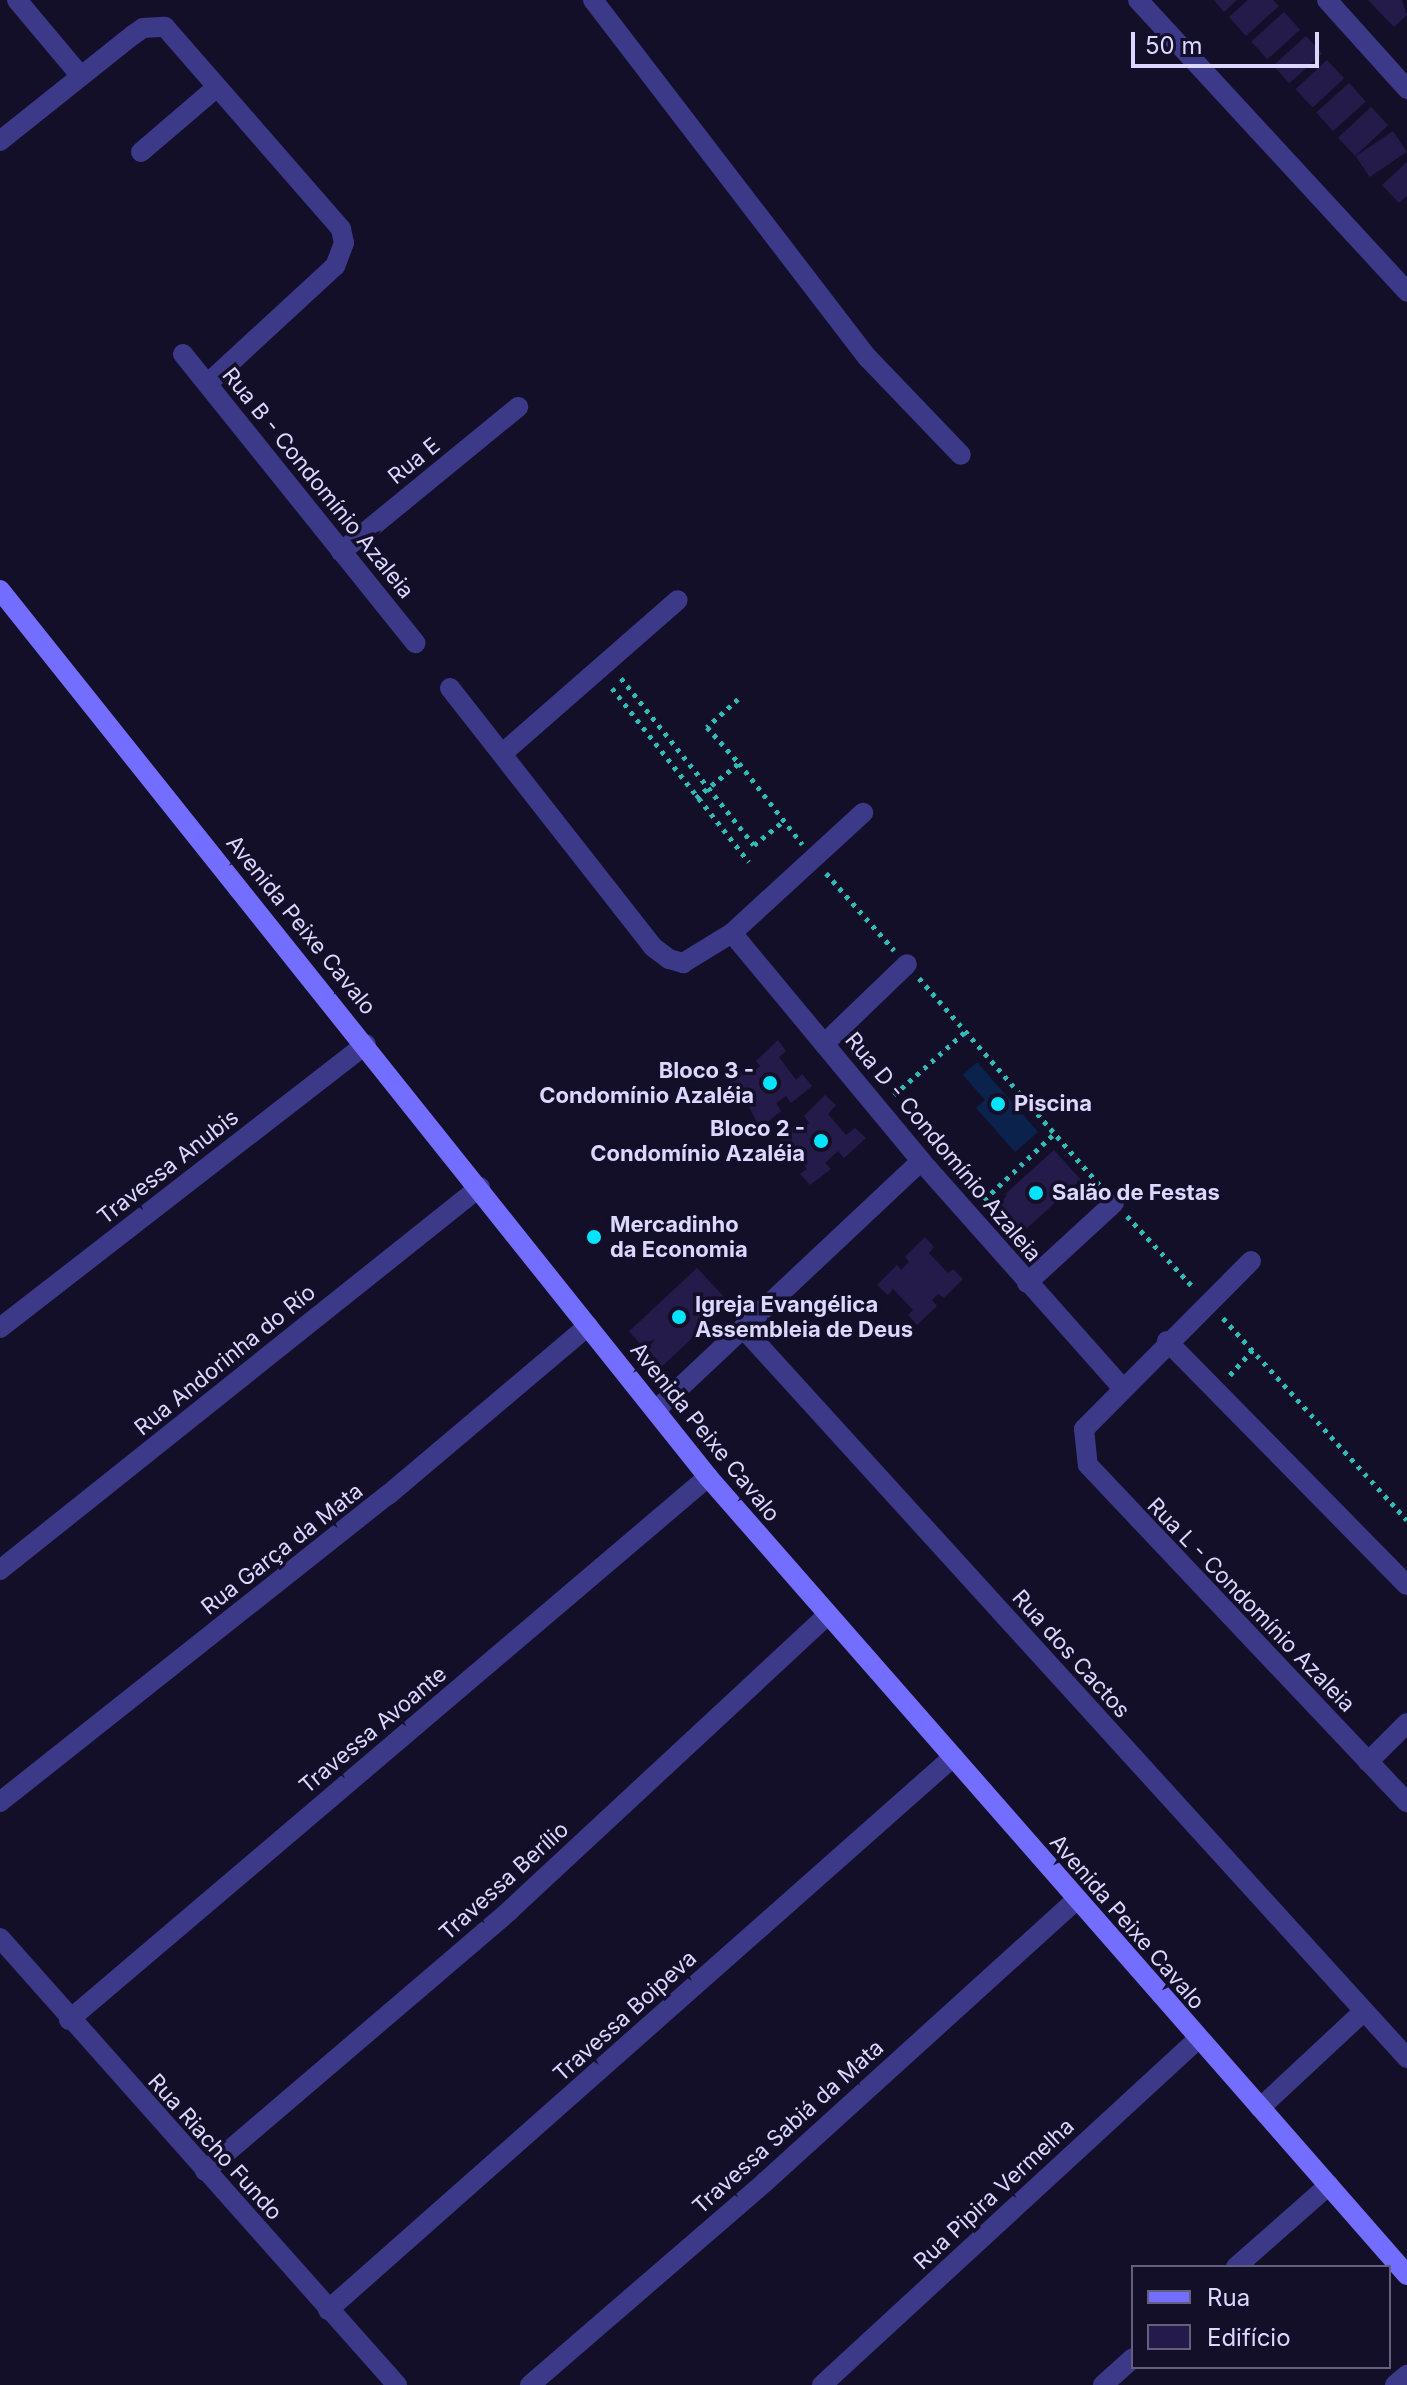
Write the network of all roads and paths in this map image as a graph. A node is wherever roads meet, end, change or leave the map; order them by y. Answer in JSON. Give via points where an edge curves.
{"nodes":[{"id":1,"x":17,"y":0,"type":"edge"},
{"id":2,"x":593,"y":0,"type":"edge"},
{"id":3,"x":1138,"y":0,"type":"edge"},
{"id":4,"x":1327,"y":0,"type":"edge"},
{"id":5,"x":79,"y":74,"type":"junction"},
{"id":6,"x":216,"y":88,"type":"junction"},
{"id":7,"x":1407,"y":89,"type":"edge"},
{"id":8,"x":0,"y":141,"type":"edge"},
{"id":9,"x":141,"y":152,"type":"dead end"},
{"id":10,"x":1407,"y":292,"type":"edge"},
{"id":11,"x":183,"y":354,"type":"dead end"},
{"id":12,"x":208,"y":383,"type":"junction"},
{"id":13,"x":518,"y":407,"type":"dead end"},
{"id":14,"x":961,"y":455,"type":"dead end"},
{"id":15,"x":341,"y":552,"type":"junction"},
{"id":16,"x":0,"y":590,"type":"edge"},
{"id":17,"x":678,"y":600,"type":"dead end"},
{"id":18,"x":415,"y":643,"type":"dead end"},
{"id":19,"x":607,"y":662,"type":"junction"},
{"id":20,"x":621,"y":679,"type":"junction"},
{"id":21,"x":450,"y":688,"type":"dead end"},
{"id":22,"x":738,"y":699,"type":"dead end"},
{"id":23,"x":503,"y":753,"type":"junction"},
{"id":24,"x":739,"y":763,"type":"junction"},
{"id":25,"x":710,"y":787,"type":"junction"},
{"id":26,"x":696,"y":798,"type":"junction"},
{"id":27,"x":863,"y":813,"type":"dead end"},
{"id":28,"x":784,"y":821,"type":"junction"},
{"id":29,"x":815,"y":860,"type":"junction"},
{"id":30,"x":749,"y":862,"type":"dead end"},
{"id":31,"x":732,"y":933,"type":"junction"},
{"id":32,"x":907,"y":964,"type":"junction"},
{"id":33,"x":965,"y":1032,"type":"junction"},
{"id":34,"x":366,"y":1044,"type":"junction"},
{"id":35,"x":824,"y":1044,"type":"junction"},
{"id":36,"x":879,"y":1109,"type":"junction"},
{"id":37,"x":1056,"y":1132,"type":"junction"},
{"id":38,"x":921,"y":1161,"type":"junction"},
{"id":39,"x":480,"y":1187,"type":"junction"},
{"id":40,"x":1114,"y":1203,"type":"junction"},
{"id":41,"x":968,"y":1214,"type":"junction"},
{"id":42,"x":1251,"y":1261,"type":"dead end"},
{"id":43,"x":1027,"y":1283,"type":"junction"},
{"id":44,"x":1208,"y":1302,"type":"junction"},
{"id":45,"x":588,"y":1326,"type":"junction"},
{"id":46,"x":0,"y":1328,"type":"edge"},
{"id":47,"x":743,"y":1328,"type":"junction"},
{"id":48,"x":1167,"y":1341,"type":"junction"},
{"id":49,"x":1254,"y":1348,"type":"junction"},
{"id":50,"x":1122,"y":1387,"type":"junction"},
{"id":51,"x":1216,"y":1391,"type":"junction"},
{"id":52,"x":656,"y":1410,"type":"junction"},
{"id":53,"x":708,"y":1477,"type":"junction"},
{"id":54,"x":1407,"y":1520,"type":"edge"},
{"id":55,"x":0,"y":1570,"type":"edge"},
{"id":56,"x":1407,"y":1585,"type":"edge"},
{"id":57,"x":826,"y":1616,"type":"junction"},
{"id":58,"x":1407,"y":1723,"type":"edge"},
{"id":59,"x":953,"y":1757,"type":"junction"},
{"id":60,"x":1368,"y":1762,"type":"junction"},
{"id":61,"x":0,"y":1802,"type":"edge"},
{"id":62,"x":1407,"y":1802,"type":"edge"},
{"id":63,"x":1075,"y":1901,"type":"junction"},
{"id":64,"x":0,"y":1938,"type":"edge"},
{"id":65,"x":1363,"y":2012,"type":"junction"},
{"id":66,"x":69,"y":2020,"type":"junction"},
{"id":67,"x":1198,"y":2039,"type":"junction"},
{"id":68,"x":1407,"y":2058,"type":"edge"},
{"id":69,"x":1260,"y":2108,"type":"junction"},
{"id":70,"x":205,"y":2171,"type":"junction"},
{"id":71,"x":1329,"y":2185,"type":"junction"},
{"id":72,"x":1238,"y":2265,"type":"edge"},
{"id":73,"x":1407,"y":2275,"type":"edge"},
{"id":74,"x":328,"y":2310,"type":"junction"},
{"id":75,"x":1131,"y":2360,"type":"edge"},
{"id":76,"x":1407,"y":2375,"type":"edge"},
{"id":77,"x":397,"y":2385,"type":"edge"},
{"id":78,"x":530,"y":2385,"type":"edge"},
{"id":79,"x":822,"y":2385,"type":"edge"},
{"id":80,"x":1103,"y":2385,"type":"edge"},
{"id":81,"x":1395,"y":2385,"type":"edge"}],
"edges":[{"from":1,"to":5,"type":"street"},
{"from":2,"to":14,"type":"street","via":[[868,358]]},
{"from":3,"to":10,"type":"street"},
{"from":4,"to":7,"type":"street"},
{"from":5,"to":6,"type":"street","via":[[143,28],[165,27]]},
{"from":5,"to":8,"type":"street"},
{"from":6,"to":9,"type":"street"},
{"from":6,"to":12,"type":"street","via":[[341,229],[344,243],[335,266]]},
{"from":11,"to":12,"type":"street","name":"Rua B - Condomínio Azaleia"},
{"from":12,"to":15,"type":"street","name":"Rua B - Condomínio Azaleia"},
{"from":13,"to":15,"type":"street","name":"Rua E"},
{"from":15,"to":18,"type":"street","name":"Rua B - Condomínio Azaleia"},
{"from":16,"to":34,"type":"street","name":"Avenida Peixe Cavalo"},
{"from":17,"to":19,"type":"street"},
{"from":19,"to":20,"type":"path"},
{"from":19,"to":23,"type":"street"},
{"from":20,"to":25,"type":"path"},
{"from":20,"to":26,"type":"path","via":[[609,690]]},
{"from":21,"to":23,"type":"street"},
{"from":22,"to":24,"type":"path","via":[[707,727]]},
{"from":23,"to":31,"type":"street","via":[[653,947],[683,963]]},
{"from":24,"to":25,"type":"path"},
{"from":24,"to":28,"type":"path"},
{"from":25,"to":26,"type":"path"},
{"from":25,"to":28,"type":"path","via":[[754,845]]},
{"from":26,"to":30,"type":"path"},
{"from":27,"to":29,"type":"street"},
{"from":28,"to":29,"type":"path"},
{"from":29,"to":31,"type":"street"},
{"from":29,"to":32,"type":"path"},
{"from":31,"to":35,"type":"street","name":"Rua D - Condomínio Azaleia"},
{"from":32,"to":33,"type":"path"},
{"from":32,"to":35,"type":"street"},
{"from":33,"to":36,"type":"path"},
{"from":33,"to":37,"type":"path"},
{"from":34,"to":39,"type":"street","name":"Avenida Peixe Cavalo"},
{"from":34,"to":46,"type":"street","name":"Travessa Anubis"},
{"from":35,"to":36,"type":"street","name":"Rua D - Condomínio Azaleia"},
{"from":36,"to":38,"type":"street","name":"Rua D - Condomínio Azaleia"},
{"from":37,"to":40,"type":"path"},
{"from":37,"to":41,"type":"path"},
{"from":38,"to":41,"type":"street","name":"Rua D - Condomínio Azaleia"},
{"from":38,"to":47,"type":"street"},
{"from":39,"to":45,"type":"street","name":"Avenida Peixe Cavalo"},
{"from":39,"to":55,"type":"street","name":"Rua Andorinha do Río"},
{"from":40,"to":43,"type":"street"},
{"from":40,"to":44,"type":"path"},
{"from":41,"to":43,"type":"street","name":"Rua D - Condomínio Azaleia"},
{"from":42,"to":44,"type":"street"},
{"from":43,"to":50,"type":"street","name":"Rua D - Condomínio Azaleia"},
{"from":44,"to":48,"type":"street"},
{"from":44,"to":49,"type":"path"},
{"from":45,"to":52,"type":"street","name":"Avenida Peixe Cavalo"},
{"from":45,"to":61,"type":"street","name":"Rua Garça da Mata","via":[[388,1495]]},
{"from":47,"to":52,"type":"street"},
{"from":47,"to":65,"type":"street","name":"Rua dos Cactos"},
{"from":48,"to":50,"type":"street"},
{"from":48,"to":51,"type":"street"},
{"from":49,"to":51,"type":"path"},
{"from":49,"to":54,"type":"path"},
{"from":50,"to":60,"type":"street","name":"Rua L - Condomínio Azaleia","via":[[1084,1429],[1088,1465]]},
{"from":51,"to":56,"type":"street"},
{"from":52,"to":53,"type":"street","name":"Avenida Peixe Cavalo"},
{"from":53,"to":57,"type":"street","name":"Avenida Peixe Cavalo"},
{"from":53,"to":66,"type":"street","name":"Travessa Avoante"},
{"from":57,"to":59,"type":"street","name":"Avenida Peixe Cavalo"},
{"from":57,"to":70,"type":"street","name":"Travessa Berílio","via":[[509,1911]]},
{"from":58,"to":60,"type":"street"},
{"from":59,"to":63,"type":"street","name":"Avenida Peixe Cavalo"},
{"from":59,"to":74,"type":"street","name":"Travessa Boipeva"},
{"from":60,"to":62,"type":"street","name":"Rua L - Condomínio Azaleia"},
{"from":63,"to":67,"type":"street","name":"Avenida Peixe Cavalo"},
{"from":63,"to":78,"type":"street","name":"Travessa Sabiá da Mata","via":[[765,2182]]},
{"from":64,"to":66,"type":"street","name":"Rua Riacho Fundo"},
{"from":65,"to":68,"type":"street","name":"Rua dos Cactos"},
{"from":65,"to":69,"type":"street"},
{"from":66,"to":70,"type":"street","name":"Rua Riacho Fundo"},
{"from":67,"to":69,"type":"street","name":"Avenida Peixe Cavalo"},
{"from":67,"to":79,"type":"street","name":"Rua Pipira Vermelha"},
{"from":69,"to":71,"type":"street","name":"Avenida Peixe Cavalo"},
{"from":70,"to":74,"type":"street","name":"Rua Riacho Fundo"},
{"from":71,"to":72,"type":"street"},
{"from":71,"to":73,"type":"street","name":"Avenida Peixe Cavalo"},
{"from":74,"to":77,"type":"street","name":"Rua Riacho Fundo"},
{"from":75,"to":80,"type":"street"},
{"from":76,"to":81,"type":"street"}]}
